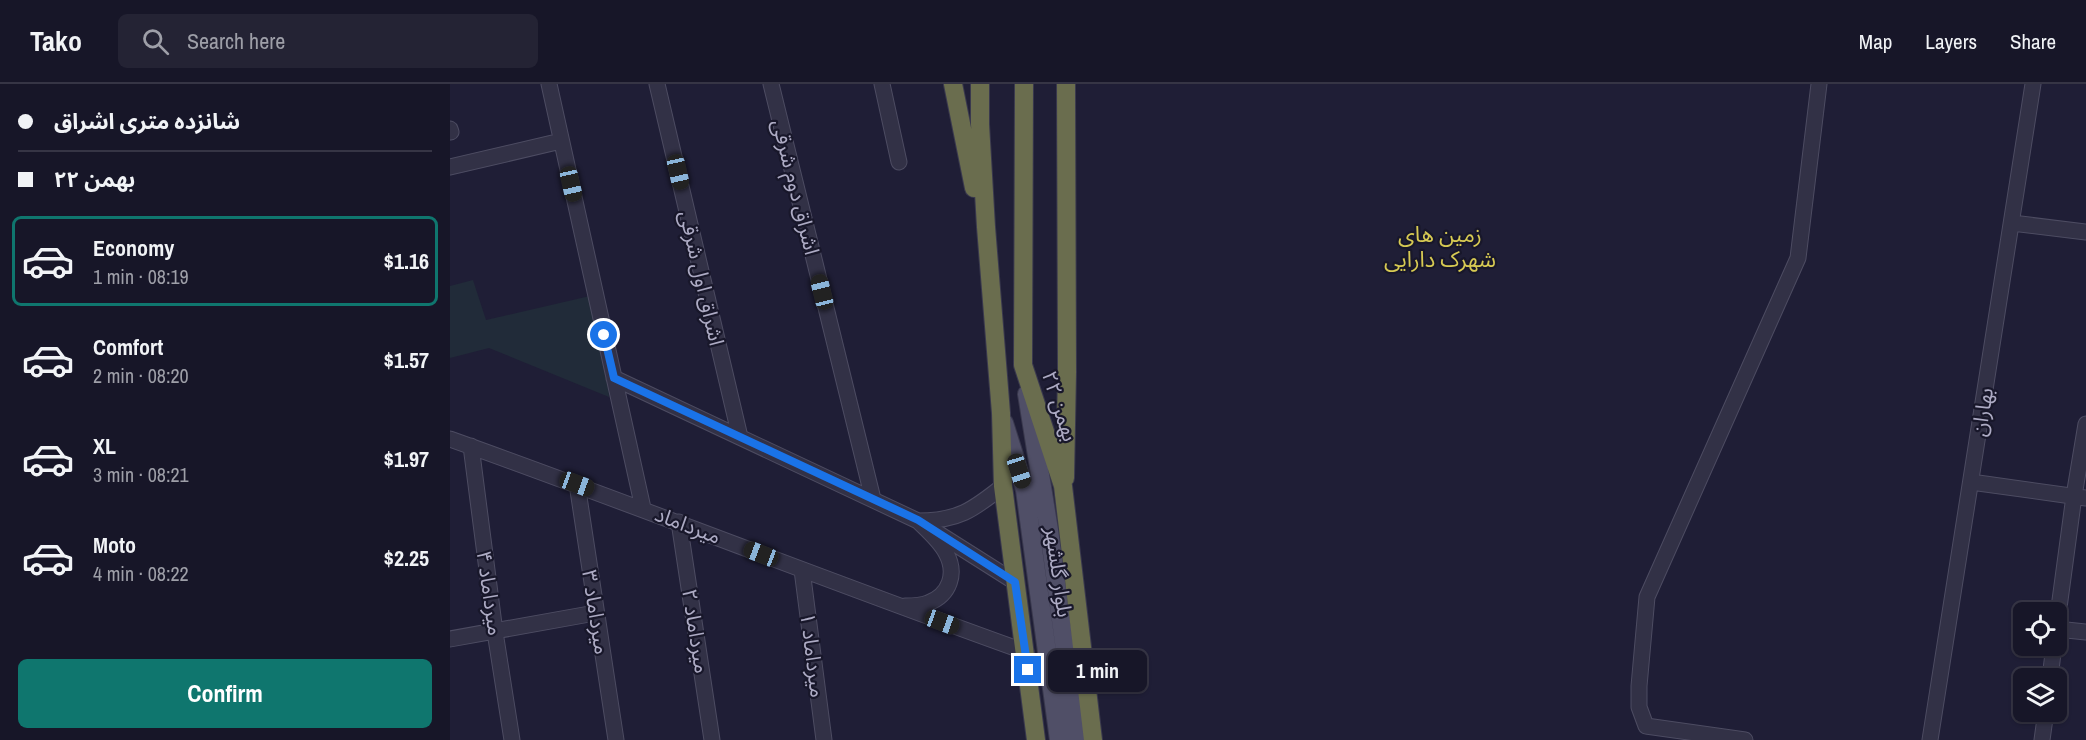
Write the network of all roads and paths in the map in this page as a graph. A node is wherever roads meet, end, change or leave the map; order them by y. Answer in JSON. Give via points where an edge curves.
{"nodes":[{"id":1,"x":549,"y":84,"type":"edge"},
{"id":2,"x":657,"y":84,"type":"edge"},
{"id":3,"x":771,"y":84,"type":"edge"},
{"id":4,"x":882,"y":84,"type":"edge"},
{"id":5,"x":952,"y":84,"type":"edge"},
{"id":6,"x":981,"y":84,"type":"edge"},
{"id":7,"x":1024,"y":84,"type":"edge"},
{"id":8,"x":1066,"y":84,"type":"edge"},
{"id":9,"x":1819,"y":84,"type":"edge"},
{"id":10,"x":2033,"y":84,"type":"edge"},
{"id":11,"x":561,"y":141,"type":"junction"},
{"id":12,"x":899,"y":162,"type":"dead end"},
{"id":13,"x":450,"y":167,"type":"edge"},
{"id":14,"x":2012,"y":223,"type":"junction"},
{"id":15,"x":2086,"y":232,"type":"edge"},
{"id":16,"x":988,"y":254,"type":"junction"},
{"id":17,"x":1023,"y":365,"type":"junction"},
{"id":18,"x":614,"y":378,"type":"junction"},
{"id":19,"x":1000,"y":413,"type":"junction"},
{"id":20,"x":2086,"y":424,"type":"edge"},
{"id":21,"x":740,"y":437,"type":"junction"},
{"id":22,"x":450,"y":439,"type":"edge"},
{"id":23,"x":471,"y":446,"type":"junction"},
{"id":24,"x":1971,"y":482,"type":"junction"},
{"id":25,"x":577,"y":484,"type":"junction"},
{"id":26,"x":1003,"y":486,"type":"junction"},
{"id":27,"x":2080,"y":497,"type":"edge"},
{"id":28,"x":873,"y":499,"type":"junction"},
{"id":29,"x":1065,"y":500,"type":"junction"},
{"id":30,"x":643,"y":508,"type":"junction"},
{"id":31,"x":918,"y":520,"type":"junction"},
{"id":32,"x":679,"y":522,"type":"junction"},
{"id":33,"x":802,"y":570,"type":"junction"},
{"id":34,"x":1015,"y":582,"type":"junction"},
{"id":35,"x":2061,"y":602,"type":"edge"},
{"id":36,"x":900,"y":607,"type":"junction"},
{"id":37,"x":595,"y":613,"type":"junction"},
{"id":38,"x":2067,"y":630,"type":"edge"},
{"id":39,"x":495,"y":632,"type":"junction"},
{"id":40,"x":2086,"y":632,"type":"edge"},
{"id":41,"x":450,"y":639,"type":"edge"},
{"id":42,"x":1026,"y":652,"type":"junction"},
{"id":43,"x":2044,"y":722,"type":"edge"},
{"id":44,"x":1643,"y":733,"type":"edge"},
{"id":45,"x":1682,"y":736,"type":"edge"},
{"id":46,"x":512,"y":740,"type":"edge"},
{"id":47,"x":616,"y":740,"type":"edge"},
{"id":48,"x":712,"y":740,"type":"edge"},
{"id":49,"x":824,"y":740,"type":"edge"},
{"id":50,"x":1036,"y":740,"type":"edge"},
{"id":51,"x":1059,"y":740,"type":"edge"},
{"id":52,"x":1077,"y":740,"type":"edge"},
{"id":53,"x":1093,"y":740,"type":"edge"},
{"id":54,"x":1745,"y":740,"type":"edge"},
{"id":55,"x":1930,"y":740,"type":"edge"},
{"id":56,"x":2042,"y":740,"type":"edge"}],
"edges":[{"from":1,"to":11,"type":"street"},
{"from":2,"to":21,"type":"street","name":"اشراق اول شرقی"},
{"from":3,"to":28,"type":"street","name":"اشراق دوم شرقی"},
{"from":4,"to":12,"type":"street"},
{"from":5,"to":16,"type":"highway"},
{"from":6,"to":16,"type":"highway"},
{"from":7,"to":17,"type":"highway","name":"۲۲ بهمن"},
{"from":8,"to":29,"type":"highway"},
{"from":9,"to":44,"type":"street","via":[[1798,258],[1647,597],[1639,686]]},
{"from":10,"to":14,"type":"street","name":"بهاران"},
{"from":11,"to":13,"type":"street"},
{"from":11,"to":18,"type":"street"},
{"from":14,"to":15,"type":"street"},
{"from":14,"to":24,"type":"street","name":"بهاران"},
{"from":16,"to":19,"type":"highway"},
{"from":17,"to":29,"type":"highway","name":"۲۲ بهمن"},
{"from":17,"to":52,"type":"main road"},
{"from":18,"to":21,"type":"street"},
{"from":18,"to":30,"type":"street"},
{"from":19,"to":26,"type":"highway"},
{"from":19,"to":51,"type":"main road","name":"بلوار گلشهر","via":[[1025,490]]},
{"from":20,"to":27,"type":"street"},
{"from":21,"to":28,"type":"street"},
{"from":22,"to":23,"type":"street","name":"میرداماد"},
{"from":23,"to":25,"type":"street","name":"میرداماد"},
{"from":23,"to":39,"type":"street","name":"میرداماد ۴"},
{"from":24,"to":27,"type":"street"},
{"from":24,"to":55,"type":"street","name":"بهاران"},
{"from":25,"to":30,"type":"street","name":"میرداماد"},
{"from":25,"to":37,"type":"street","name":"میرداماد ۳"},
{"from":26,"to":31,"type":"street","via":[[957,517]]},
{"from":26,"to":34,"type":"highway"},
{"from":27,"to":35,"type":"street"},
{"from":28,"to":31,"type":"street"},
{"from":29,"to":53,"type":"highway","name":"۲۲ بهمن"},
{"from":30,"to":32,"type":"street","name":"میرداماد"},
{"from":31,"to":34,"type":"street"},
{"from":31,"to":36,"type":"street","via":[[945,551],[951,566],[950,585],[927,604]]},
{"from":32,"to":33,"type":"street","name":"میرداماد"},
{"from":32,"to":48,"type":"street","name":"میرداماد ۲"},
{"from":33,"to":36,"type":"street","name":"میرداماد"},
{"from":33,"to":49,"type":"street","name":"میرداماد ۱"},
{"from":34,"to":42,"type":"highway"},
{"from":36,"to":42,"type":"street","name":"میرداماد"},
{"from":37,"to":39,"type":"street"},
{"from":37,"to":47,"type":"street","name":"میرداماد ۳"},
{"from":38,"to":40,"type":"street"},
{"from":39,"to":41,"type":"street"},
{"from":39,"to":46,"type":"street","name":"میرداماد ۴"},
{"from":42,"to":50,"type":"highway"},
{"from":43,"to":56,"type":"street"},
{"from":44,"to":45,"type":"street"},
{"from":45,"to":54,"type":"street"}]}
